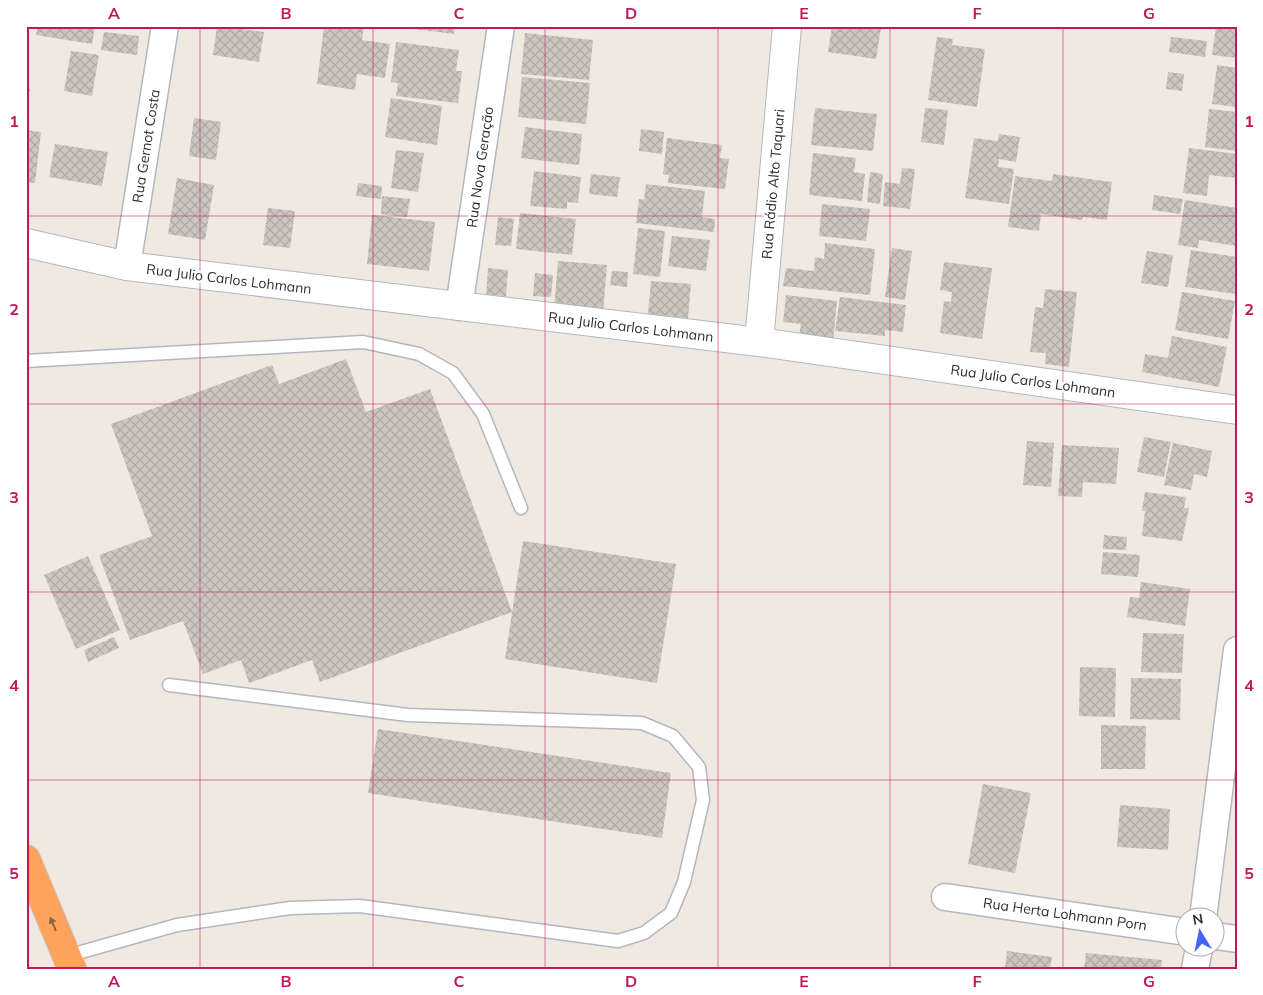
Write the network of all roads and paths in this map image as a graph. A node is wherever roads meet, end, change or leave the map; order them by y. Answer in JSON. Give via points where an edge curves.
{"nodes":[{"id":1,"x":165,"y":26,"type":"edge"},
{"id":2,"x":501,"y":26,"type":"edge"},
{"id":3,"x":787,"y":26,"type":"edge"},
{"id":4,"x":26,"y":243,"type":"edge"},
{"id":5,"x":127,"y":266,"type":"junction"},
{"id":6,"x":459,"y":307,"type":"junction"},
{"id":7,"x":759,"y":342,"type":"junction"},
{"id":8,"x":26,"y":361,"type":"edge"},
{"id":9,"x":1237,"y":410,"type":"edge"},
{"id":10,"x":521,"y":508,"type":"dead end"},
{"id":11,"x":1237,"y":650,"type":"edge"},
{"id":12,"x":169,"y":685,"type":"dead end"},
{"id":13,"x":26,"y":859,"type":"edge"},
{"id":14,"x":945,"y":897,"type":"dead end"},
{"id":15,"x":1204,"y":908,"type":"edge"},
{"id":16,"x":1176,"y":931,"type":"edge"},
{"id":17,"x":70,"y":963,"type":"edge"}],
"edges":[{"from":1,"to":5,"type":"street","name":"Rua Gernot Costa"},
{"from":2,"to":6,"type":"street","name":"Rua Nova Geração"},
{"from":3,"to":7,"type":"street","name":"Rua Rádio Alto Taquari"},
{"from":4,"to":5,"type":"street","name":"Rua Julio Carlos Lohmann"},
{"from":5,"to":6,"type":"street","name":"Rua Julio Carlos Lohmann"},
{"from":6,"to":7,"type":"street","name":"Rua Julio Carlos Lohmann"},
{"from":7,"to":9,"type":"street","name":"Rua Julio Carlos Lohmann"},
{"from":8,"to":10,"type":"lane","via":[[363,342],[418,354],[453,372],[483,414]]},
{"from":11,"to":15,"type":"street"},
{"from":12,"to":17,"type":"lane","via":[[408,714],[642,723],[673,736],[699,767],[703,800],[684,882],[671,913],[644,933],[618,940],[360,906],[290,908],[177,925]]},
{"from":17,"to":13,"type":"highway","one_way":true},
{"from":14,"to":16,"type":"street","name":"Rua Herta Lohmann Porn"}]}
